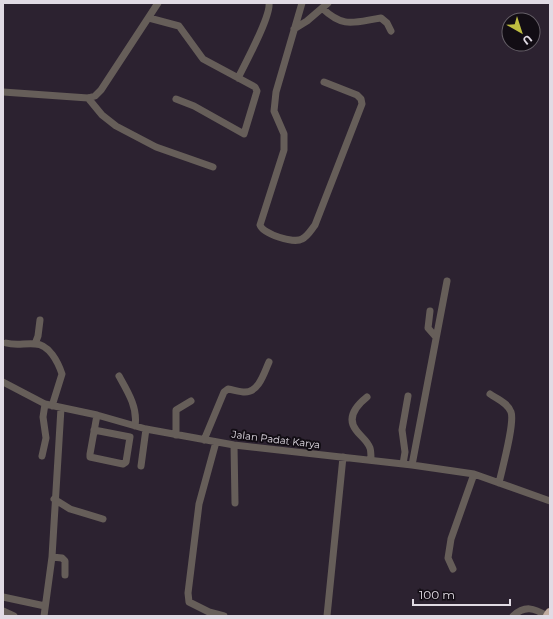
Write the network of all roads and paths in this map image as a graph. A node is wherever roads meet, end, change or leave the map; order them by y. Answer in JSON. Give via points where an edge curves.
{"nodes":[{"id":1,"x":158,"y":3,"type":"edge"},
{"id":2,"x":269,"y":3,"type":"edge"},
{"id":3,"x":302,"y":3,"type":"edge"},
{"id":4,"x":325,"y":5,"type":"edge"},
{"id":5,"x":149,"y":18,"type":"junction"},
{"id":6,"x":294,"y":29,"type":"junction"},
{"id":7,"x":391,"y":31,"type":"dead end"},
{"id":8,"x":238,"y":78,"type":"junction"},
{"id":9,"x":324,"y":82,"type":"dead end"},
{"id":10,"x":3,"y":92,"type":"edge"},
{"id":11,"x":88,"y":98,"type":"junction"},
{"id":12,"x":176,"y":99,"type":"dead end"},
{"id":13,"x":213,"y":166,"type":"dead end"},
{"id":14,"x":447,"y":282,"type":"dead end"},
{"id":15,"x":430,"y":311,"type":"dead end"},
{"id":16,"x":40,"y":320,"type":"dead end"},
{"id":17,"x":435,"y":336,"type":"junction"},
{"id":18,"x":6,"y":343,"type":"dead end"},
{"id":19,"x":35,"y":344,"type":"junction"},
{"id":20,"x":269,"y":362,"type":"dead end"},
{"id":21,"x":120,"y":376,"type":"dead end"},
{"id":22,"x":3,"y":382,"type":"edge"},
{"id":23,"x":490,"y":394,"type":"dead end"},
{"id":24,"x":408,"y":396,"type":"dead end"},
{"id":25,"x":367,"y":397,"type":"dead end"},
{"id":26,"x":191,"y":402,"type":"dead end"},
{"id":27,"x":49,"y":405,"type":"junction"},
{"id":28,"x":61,"y":408,"type":"junction"},
{"id":29,"x":97,"y":415,"type":"junction"},
{"id":30,"x":135,"y":426,"type":"junction"},
{"id":31,"x":146,"y":429,"type":"junction"},
{"id":32,"x":94,"y":430,"type":"junction"},
{"id":33,"x":176,"y":435,"type":"junction"},
{"id":34,"x":204,"y":440,"type":"junction"},
{"id":35,"x":216,"y":442,"type":"junction"},
{"id":36,"x":234,"y":445,"type":"junction"},
{"id":37,"x":42,"y":456,"type":"dead end"},
{"id":38,"x":343,"y":457,"type":"junction"},
{"id":39,"x":371,"y":460,"type":"junction"},
{"id":40,"x":403,"y":464,"type":"junction"},
{"id":41,"x":412,"y":465,"type":"junction"},
{"id":42,"x":141,"y":466,"type":"dead end"},
{"id":43,"x":474,"y":474,"type":"junction"},
{"id":44,"x":499,"y":483,"type":"junction"},
{"id":45,"x":54,"y":499,"type":"junction"},
{"id":46,"x":550,"y":502,"type":"edge"},
{"id":47,"x":235,"y":503,"type":"dead end"},
{"id":48,"x":103,"y":519,"type":"dead end"},
{"id":49,"x":52,"y":557,"type":"junction"},
{"id":50,"x":453,"y":569,"type":"dead end"},
{"id":51,"x":65,"y":575,"type":"dead end"},
{"id":52,"x":3,"y":597,"type":"edge"},
{"id":53,"x":45,"y":606,"type":"junction"},
{"id":54,"x":3,"y":611,"type":"edge"},
{"id":55,"x":550,"y":613,"type":"edge"},
{"id":56,"x":14,"y":616,"type":"edge"},
{"id":57,"x":44,"y":616,"type":"edge"},
{"id":58,"x":224,"y":616,"type":"edge"},
{"id":59,"x":327,"y":616,"type":"edge"},
{"id":60,"x":513,"y":616,"type":"edge"},
{"id":61,"x":548,"y":616,"type":"edge"}],
"edges":[{"from":1,"to":5,"type":"street"},
{"from":2,"to":8,"type":"street","via":[[257,41]]},
{"from":3,"to":6,"type":"street"},
{"from":4,"to":6,"type":"street"},
{"from":4,"to":7,"type":"street","via":[[333,18],[342,22],[381,18]]},
{"from":5,"to":8,"type":"street","via":[[179,26],[203,59]]},
{"from":5,"to":11,"type":"street","via":[[101,90]]},
{"from":6,"to":9,"type":"street","via":[[276,92],[274,111],[284,134],[284,150],[260,225],[267,233],[295,241],[302,239],[315,225],[362,104],[358,94]]},
{"from":8,"to":12,"type":"street","via":[[255,87],[257,91],[244,134],[194,106]]},
{"from":10,"to":11,"type":"street"},
{"from":11,"to":13,"type":"street","via":[[102,115],[116,126],[156,147]]},
{"from":14,"to":17,"type":"street"},
{"from":15,"to":17,"type":"street","via":[[428,328]]},
{"from":16,"to":19,"type":"street"},
{"from":17,"to":41,"type":"street"},
{"from":18,"to":19,"type":"street"},
{"from":19,"to":27,"type":"street","via":[[46,347],[55,358],[62,374]]},
{"from":20,"to":34,"type":"street","via":[[254,389],[246,392],[228,389],[224,392]]},
{"from":21,"to":30,"type":"street","via":[[133,404]]},
{"from":22,"to":27,"type":"street","name":"Jalan Padat Karya"},
{"from":23,"to":44,"type":"street","via":[[508,406],[512,413]]},
{"from":24,"to":40,"type":"street","via":[[402,430]]},
{"from":25,"to":39,"type":"street","via":[[358,404],[352,419],[356,430],[370,448]]},
{"from":26,"to":33,"type":"street","via":[[176,410]]},
{"from":27,"to":28,"type":"street","name":"Jalan Padat Karya"},
{"from":27,"to":37,"type":"street","via":[[44,417],[46,438]]},
{"from":28,"to":29,"type":"street","name":"Jalan Padat Karya"},
{"from":28,"to":45,"type":"street"},
{"from":29,"to":30,"type":"street","name":"Jalan Padat Karya"},
{"from":29,"to":32,"type":"street"},
{"from":30,"to":31,"type":"street","name":"Jalan Padat Karya"},
{"from":31,"to":33,"type":"street","name":"Jalan Padat Karya"},
{"from":31,"to":42,"type":"street"},
{"from":32,"to":32,"type":"street","via":[[90,457],[123,464],[126,462],[130,437]]},
{"from":33,"to":34,"type":"street","name":"Jalan Padat Karya"},
{"from":34,"to":35,"type":"street","name":"Jalan Padat Karya"},
{"from":35,"to":36,"type":"street","name":"Jalan Padat Karya"},
{"from":35,"to":58,"type":"street","via":[[199,504],[188,594],[189,602],[194,606]]},
{"from":36,"to":38,"type":"street","name":"Jalan Padat Karya"},
{"from":36,"to":47,"type":"street"},
{"from":38,"to":39,"type":"street","name":"Jalan Padat Karya"},
{"from":38,"to":59,"type":"street"},
{"from":39,"to":40,"type":"street","name":"Jalan Padat Karya"},
{"from":40,"to":41,"type":"street","name":"Jalan Padat Karya"},
{"from":41,"to":43,"type":"street","name":"Jalan Padat Karya"},
{"from":43,"to":44,"type":"street","name":"Jalan Padat Karya"},
{"from":43,"to":50,"type":"street","via":[[451,539],[448,558]]},
{"from":44,"to":46,"type":"street","name":"Jalan Padat Karya"},
{"from":45,"to":48,"type":"street","via":[[70,509]]},
{"from":45,"to":49,"type":"street"},
{"from":49,"to":51,"type":"street","via":[[65,561]]},
{"from":49,"to":53,"type":"street"},
{"from":52,"to":53,"type":"street"},
{"from":53,"to":57,"type":"street"},
{"from":54,"to":56,"type":"street"},
{"from":55,"to":61,"type":"highway"},
{"from":60,"to":61,"type":"street","via":[[527,608],[534,608]]}]}
